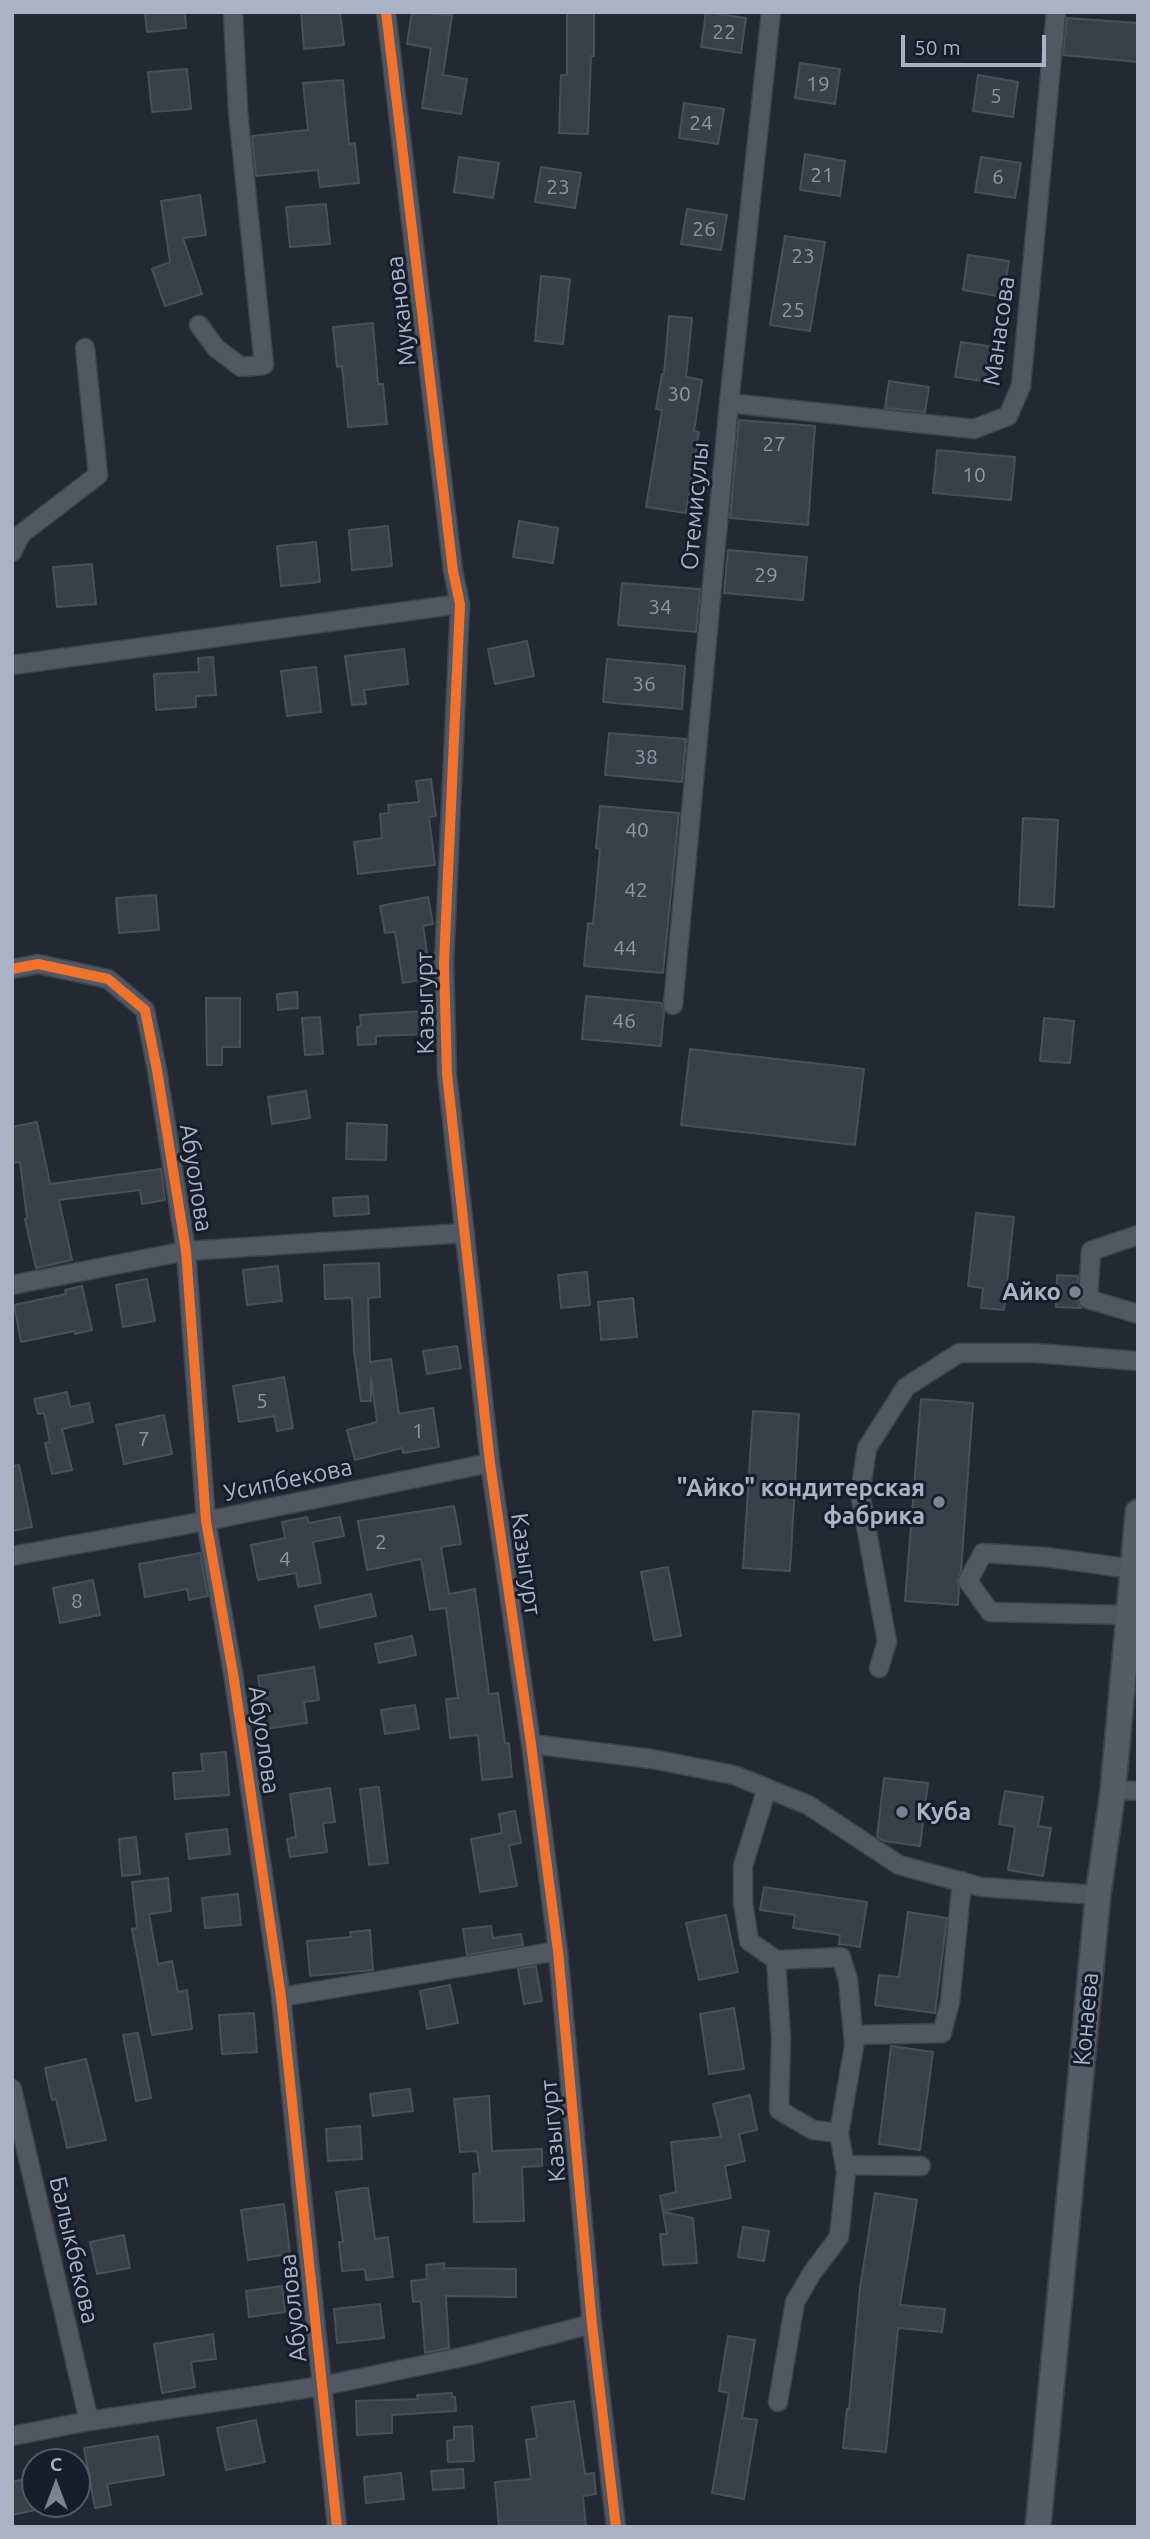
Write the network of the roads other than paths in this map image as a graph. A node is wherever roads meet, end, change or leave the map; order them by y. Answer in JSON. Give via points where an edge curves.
{"nodes":[{"id":1,"x":233,"y":12,"type":"edge"},
{"id":2,"x":386,"y":12,"type":"edge"},
{"id":3,"x":771,"y":12,"type":"edge"},
{"id":4,"x":1056,"y":12,"type":"edge"},
{"id":5,"x":199,"y":325,"type":"dead end"},
{"id":6,"x":85,"y":348,"type":"dead end"},
{"id":7,"x":729,"y":403,"type":"junction"},
{"id":8,"x":12,"y":552,"type":"edge"},
{"id":9,"x":460,"y":604,"type":"junction"},
{"id":10,"x":12,"y":665,"type":"edge"},
{"id":11,"x":12,"y":970,"type":"edge"},
{"id":12,"x":673,"y":1005,"type":"dead end"},
{"id":13,"x":465,"y":1233,"type":"junction"},
{"id":14,"x":1138,"y":1235,"type":"edge"},
{"id":15,"x":186,"y":1251,"type":"junction"},
{"id":16,"x":12,"y":1285,"type":"edge"},
{"id":17,"x":1138,"y":1314,"type":"edge"},
{"id":18,"x":1138,"y":1362,"type":"edge"},
{"id":19,"x":490,"y":1464,"type":"junction"},
{"id":20,"x":1138,"y":1512,"type":"edge"},
{"id":21,"x":206,"y":1521,"type":"junction"},
{"id":22,"x":12,"y":1556,"type":"edge"},
{"id":23,"x":1132,"y":1569,"type":"junction"},
{"id":24,"x":1127,"y":1615,"type":"junction"},
{"id":25,"x":879,"y":1668,"type":"dead end"},
{"id":26,"x":531,"y":1745,"type":"junction"},
{"id":27,"x":767,"y":1788,"type":"junction"},
{"id":28,"x":1113,"y":1790,"type":"junction"},
{"id":29,"x":1138,"y":1791,"type":"edge"},
{"id":30,"x":962,"y":1881,"type":"junction"},
{"id":31,"x":1098,"y":1895,"type":"junction"},
{"id":32,"x":558,"y":1951,"type":"junction"},
{"id":33,"x":776,"y":1960,"type":"junction"},
{"id":34,"x":281,"y":1997,"type":"junction"},
{"id":35,"x":855,"y":2045,"type":"junction"},
{"id":36,"x":12,"y":2089,"type":"edge"},
{"id":37,"x":839,"y":2133,"type":"junction"},
{"id":38,"x":845,"y":2165,"type":"junction"},
{"id":39,"x":921,"y":2166,"type":"dead end"},
{"id":40,"x":592,"y":2324,"type":"junction"},
{"id":41,"x":322,"y":2386,"type":"junction"},
{"id":42,"x":778,"y":2402,"type":"dead end"},
{"id":43,"x":89,"y":2421,"type":"junction"},
{"id":44,"x":12,"y":2436,"type":"edge"},
{"id":45,"x":337,"y":2527,"type":"edge"},
{"id":46,"x":616,"y":2527,"type":"edge"},
{"id":47,"x":1038,"y":2527,"type":"edge"}],
"edges":[{"from":1,"to":5,"type":"street","via":[[238,111],[264,365],[242,368],[216,348]]},
{"from":2,"to":9,"type":"street","name":"Муканова"},
{"from":3,"to":7,"type":"street","name":"Отемисулы"},
{"from":4,"to":7,"type":"street","name":"Манасова","via":[[1021,386],[1008,416],[974,429]]},
{"from":6,"to":8,"type":"street","via":[[98,475],[21,534]]},
{"from":7,"to":12,"type":"street","name":"Отемисулы"},
{"from":9,"to":10,"type":"street"},
{"from":9,"to":13,"type":"street","name":"Казыгурт","via":[[444,963],[447,1074]]},
{"from":11,"to":15,"type":"street","name":"Абуолова","via":[[38,964],[108,979],[145,1010]]},
{"from":13,"to":15,"type":"street"},
{"from":13,"to":19,"type":"street","name":"Казыгурт"},
{"from":14,"to":17,"type":"street","via":[[1091,1251],[1088,1299]]},
{"from":15,"to":16,"type":"street"},
{"from":15,"to":21,"type":"street","name":"Абуолова"},
{"from":18,"to":25,"type":"street","via":[[1035,1353],[958,1353],[906,1387],[867,1448],[860,1493],[887,1642]]},
{"from":19,"to":21,"type":"street","name":"Усипбекова"},
{"from":19,"to":26,"type":"street","name":"Казыгурт"},
{"from":20,"to":23,"type":"main road","name":"Конаева"},
{"from":21,"to":22,"type":"street","name":"Усипбекова"},
{"from":21,"to":34,"type":"street","name":"Абуолова"},
{"from":23,"to":24,"type":"main road","name":"Конаева"},
{"from":23,"to":24,"type":"street","via":[[983,1553],[968,1581],[990,1612]]},
{"from":24,"to":28,"type":"main road","name":"Конаева"},
{"from":26,"to":27,"type":"street","via":[[652,1759],[734,1775]]},
{"from":26,"to":32,"type":"street","name":"Казыгурт"},
{"from":27,"to":30,"type":"street","via":[[808,1805],[899,1865]]},
{"from":27,"to":33,"type":"street","via":[[743,1866],[743,1902],[748,1941]]},
{"from":28,"to":29,"type":"street"},
{"from":28,"to":31,"type":"main road","name":"Конаева"},
{"from":30,"to":31,"type":"street","via":[[981,1887]]},
{"from":30,"to":35,"type":"street","via":[[950,2002],[942,2033],[856,2035]]},
{"from":31,"to":47,"type":"main road","name":"Конаева"},
{"from":32,"to":34,"type":"street"},
{"from":32,"to":40,"type":"street","name":"Казыгурт"},
{"from":33,"to":35,"type":"street","via":[[841,1956]]},
{"from":33,"to":37,"type":"street","via":[[779,2110],[813,2130]]},
{"from":34,"to":41,"type":"street","name":"Абуолова"},
{"from":35,"to":37,"type":"street"},
{"from":36,"to":43,"type":"street","name":"Балыкбекова"},
{"from":37,"to":38,"type":"street"},
{"from":38,"to":39,"type":"street"},
{"from":38,"to":42,"type":"street","via":[[839,2237],[795,2302]]},
{"from":40,"to":41,"type":"street"},
{"from":40,"to":46,"type":"street","name":"Казыгурт"},
{"from":41,"to":43,"type":"street"},
{"from":41,"to":45,"type":"street","name":"Абуолова"},
{"from":43,"to":44,"type":"street"}]}
